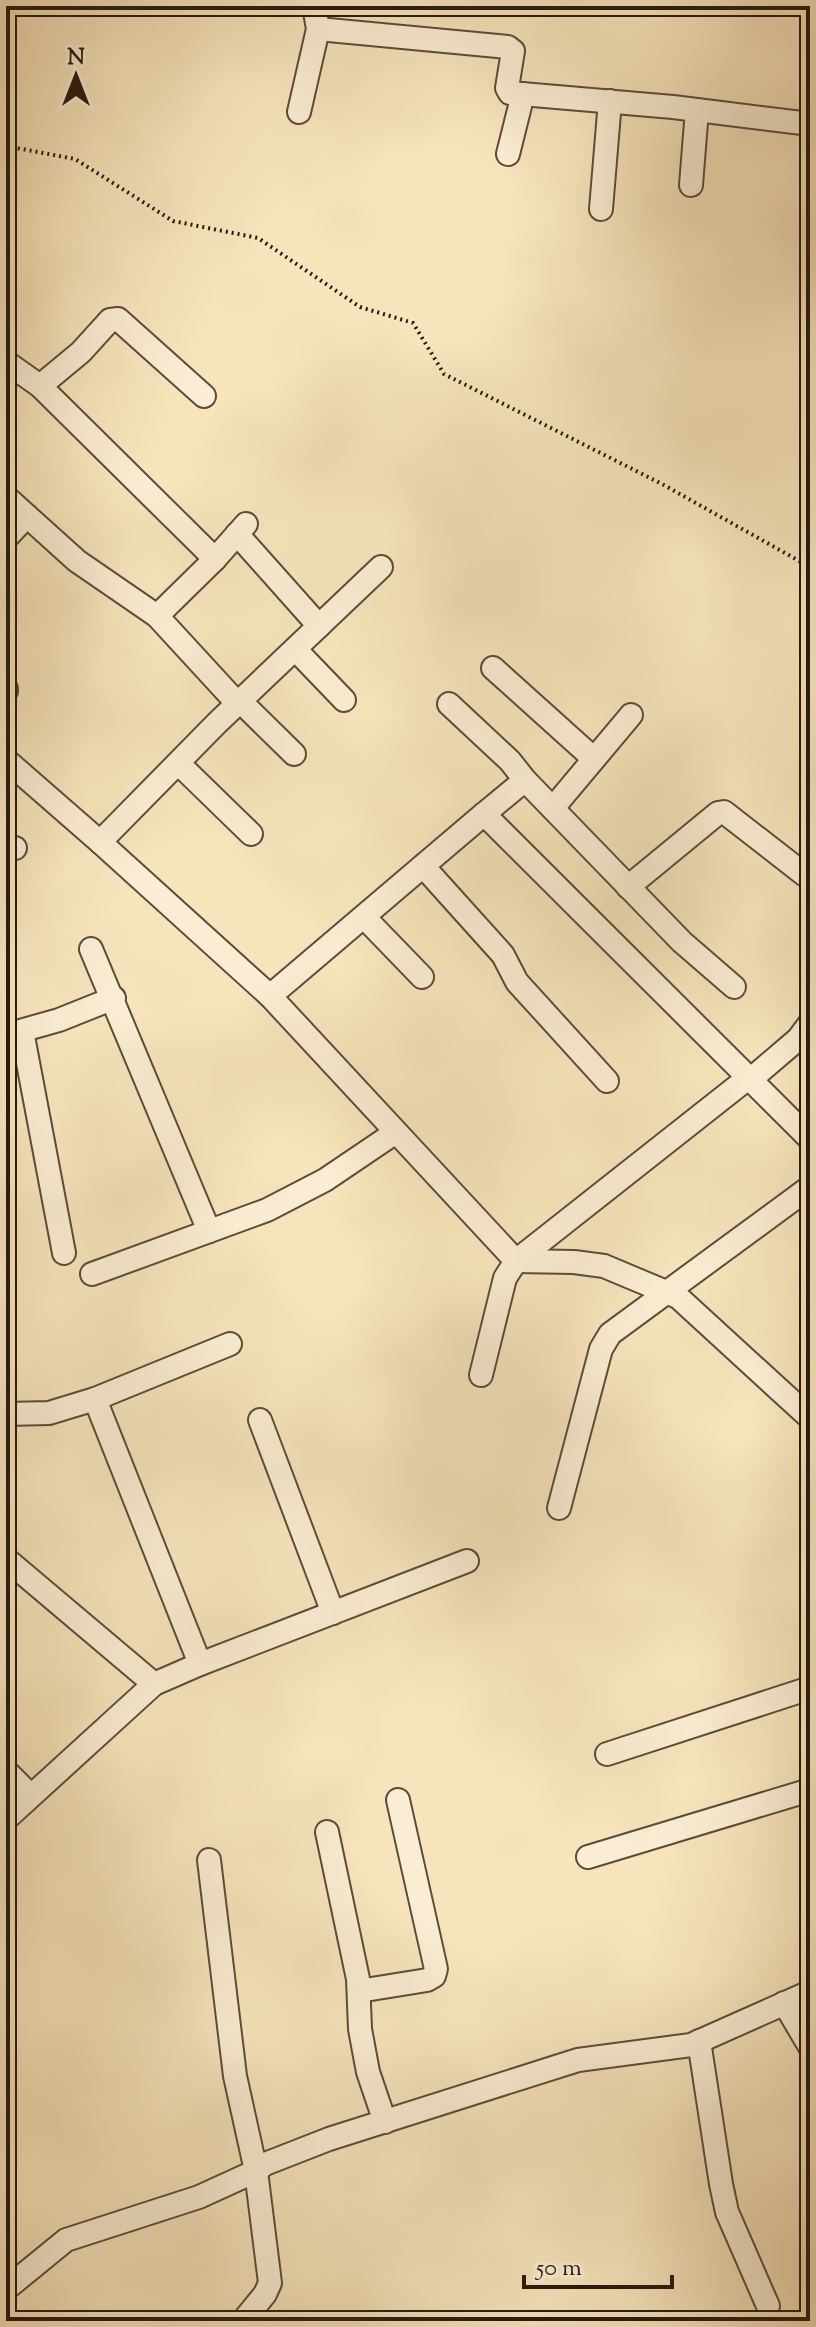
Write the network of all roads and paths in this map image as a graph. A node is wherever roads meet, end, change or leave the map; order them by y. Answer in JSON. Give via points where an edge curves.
{"nodes":[{"id":1,"x":314,"y":6,"type":"edge"},
{"id":2,"x":318,"y":29,"type":"junction"},
{"id":3,"x":523,"y":94,"type":"junction"},
{"id":4,"x":610,"y":101,"type":"junction"},
{"id":5,"x":697,"y":110,"type":"junction"},
{"id":6,"x":299,"y":112,"type":"dead end"},
{"id":7,"x":810,"y":124,"type":"edge"},
{"id":8,"x":6,"y":146,"type":"edge"},
{"id":9,"x":508,"y":154,"type":"dead end"},
{"id":10,"x":691,"y":185,"type":"dead end"},
{"id":11,"x":601,"y":209,"type":"dead end"},
{"id":12,"x":6,"y":362,"type":"edge"},
{"id":13,"x":40,"y":386,"type":"junction"},
{"id":14,"x":204,"y":396,"type":"dead end"},
{"id":15,"x":6,"y":497,"type":"edge"},
{"id":16,"x":27,"y":516,"type":"junction"},
{"id":17,"x":6,"y":538,"type":"edge"},
{"id":18,"x":215,"y":559,"type":"junction"},
{"id":19,"x":381,"y":567,"type":"dead end"},
{"id":20,"x":810,"y":567,"type":"edge"},
{"id":21,"x":157,"y":616,"type":"junction"},
{"id":22,"x":319,"y":626,"type":"junction"},
{"id":23,"x":295,"y":649,"type":"junction"},
{"id":24,"x":493,"y":668,"type":"dead end"},
{"id":25,"x":344,"y":700,"type":"dead end"},
{"id":26,"x":239,"y":702,"type":"junction"},
{"id":27,"x":449,"y":704,"type":"dead end"},
{"id":28,"x":631,"y":715,"type":"dead end"},
{"id":29,"x":294,"y":754,"type":"dead end"},
{"id":30,"x":594,"y":759,"type":"junction"},
{"id":31,"x":6,"y":760,"type":"edge"},
{"id":32,"x":178,"y":763,"type":"junction"},
{"id":33,"x":525,"y":780,"type":"junction"},
{"id":34,"x":553,"y":808,"type":"junction"},
{"id":35,"x":484,"y":814,"type":"junction"},
{"id":36,"x":251,"y":834,"type":"dead end"},
{"id":37,"x":100,"y":842,"type":"junction"},
{"id":38,"x":423,"y":866,"type":"junction"},
{"id":39,"x":805,"y":875,"type":"dead end"},
{"id":40,"x":628,"y":887,"type":"junction"},
{"id":41,"x":364,"y":917,"type":"junction"},
{"id":42,"x":91,"y":949,"type":"dead end"},
{"id":43,"x":422,"y":977,"type":"dead end"},
{"id":44,"x":734,"y":987,"type":"dead end"},
{"id":45,"x":270,"y":996,"type":"junction"},
{"id":46,"x":114,"y":998,"type":"junction"},
{"id":47,"x":810,"y":1023,"type":"edge"},
{"id":48,"x":14,"y":1033,"type":"edge"},
{"id":49,"x":749,"y":1079,"type":"junction"},
{"id":50,"x":607,"y":1081,"type":"dead end"},
{"id":51,"x":396,"y":1132,"type":"junction"},
{"id":52,"x":810,"y":1139,"type":"edge"},
{"id":53,"x":810,"y":1187,"type":"edge"},
{"id":54,"x":209,"y":1231,"type":"junction"},
{"id":55,"x":64,"y":1253,"type":"dead end"},
{"id":56,"x":516,"y":1261,"type":"junction"},
{"id":57,"x":92,"y":1274,"type":"dead end"},
{"id":58,"x":666,"y":1292,"type":"junction"},
{"id":59,"x":230,"y":1344,"type":"dead end"},
{"id":60,"x":481,"y":1375,"type":"dead end"},
{"id":61,"x":95,"y":1399,"type":"junction"},
{"id":62,"x":6,"y":1414,"type":"edge"},
{"id":63,"x":810,"y":1418,"type":"edge"},
{"id":64,"x":260,"y":1420,"type":"dead end"},
{"id":65,"x":559,"y":1508,"type":"dead end"},
{"id":66,"x":6,"y":1559,"type":"edge"},
{"id":67,"x":467,"y":1561,"type":"dead end"},
{"id":68,"x":333,"y":1613,"type":"junction"},
{"id":69,"x":200,"y":1664,"type":"junction"},
{"id":70,"x":154,"y":1684,"type":"junction"},
{"id":71,"x":810,"y":1688,"type":"edge"},
{"id":72,"x":607,"y":1754,"type":"dead end"},
{"id":73,"x":6,"y":1771,"type":"edge"},
{"id":74,"x":810,"y":1790,"type":"edge"},
{"id":75,"x":30,"y":1795,"type":"junction"},
{"id":76,"x":398,"y":1800,"type":"dead end"},
{"id":77,"x":6,"y":1819,"type":"edge"},
{"id":78,"x":327,"y":1832,"type":"dead end"},
{"id":79,"x":588,"y":1857,"type":"dead end"},
{"id":80,"x":209,"y":1860,"type":"dead end"},
{"id":81,"x":359,"y":1991,"type":"junction"},
{"id":82,"x":810,"y":1992,"type":"edge"},
{"id":83,"x":784,"y":2003,"type":"junction"},
{"id":84,"x":699,"y":2041,"type":"junction"},
{"id":85,"x":810,"y":2047,"type":"edge"},
{"id":86,"x":385,"y":2122,"type":"junction"},
{"id":87,"x":256,"y":2171,"type":"junction"},
{"id":88,"x":6,"y":2289,"type":"edge"},
{"id":89,"x":768,"y":2306,"type":"dead end"},
{"id":90,"x":243,"y":2321,"type":"edge"}],
"edges":[{"from":1,"to":2,"type":"street"},
{"from":2,"to":3,"type":"street","via":[[508,47],[513,51],[507,88]]},
{"from":2,"to":6,"type":"street"},
{"from":3,"to":4,"type":"street"},
{"from":3,"to":9,"type":"street"},
{"from":4,"to":5,"type":"street"},
{"from":4,"to":11,"type":"street"},
{"from":5,"to":7,"type":"street"},
{"from":5,"to":10,"type":"street"},
{"from":8,"to":20,"type":"path","via":[[75,159],[173,221],[258,238],[360,307],[413,323],[444,374],[662,484]]},
{"from":12,"to":13,"type":"street"},
{"from":13,"to":14,"type":"street","via":[[110,320],[118,319]]},
{"from":13,"to":18,"type":"street"},
{"from":15,"to":16,"type":"street"},
{"from":16,"to":17,"type":"street"},
{"from":16,"to":21,"type":"street","via":[[77,561]]},
{"from":18,"to":21,"type":"street"},
{"from":18,"to":22,"type":"street","via":[[242,529]]},
{"from":19,"to":22,"type":"street"},
{"from":21,"to":26,"type":"street"},
{"from":22,"to":23,"type":"street"},
{"from":23,"to":25,"type":"street"},
{"from":23,"to":26,"type":"street"},
{"from":24,"to":30,"type":"street"},
{"from":26,"to":29,"type":"street"},
{"from":26,"to":32,"type":"street"},
{"from":27,"to":33,"type":"street"},
{"from":28,"to":30,"type":"street"},
{"from":30,"to":34,"type":"street"},
{"from":31,"to":37,"type":"street"},
{"from":32,"to":36,"type":"street"},
{"from":32,"to":37,"type":"street"},
{"from":33,"to":34,"type":"street"},
{"from":33,"to":35,"type":"street"},
{"from":34,"to":40,"type":"street"},
{"from":35,"to":38,"type":"street"},
{"from":35,"to":49,"type":"street"},
{"from":37,"to":45,"type":"street"},
{"from":38,"to":41,"type":"street"},
{"from":38,"to":50,"type":"street","via":[[503,955],[517,982]]},
{"from":39,"to":40,"type":"street","via":[[724,812]]},
{"from":40,"to":44,"type":"street"},
{"from":41,"to":43,"type":"street"},
{"from":41,"to":45,"type":"street"},
{"from":42,"to":46,"type":"street"},
{"from":45,"to":51,"type":"street"},
{"from":46,"to":48,"type":"street"},
{"from":46,"to":54,"type":"street"},
{"from":47,"to":49,"type":"street"},
{"from":48,"to":55,"type":"street"},
{"from":49,"to":52,"type":"street"},
{"from":49,"to":56,"type":"street"},
{"from":51,"to":54,"type":"street","via":[[325,1180],[267,1210]]},
{"from":51,"to":56,"type":"street"},
{"from":53,"to":58,"type":"street"},
{"from":54,"to":57,"type":"street"},
{"from":56,"to":58,"type":"street","via":[[604,1266]]},
{"from":56,"to":60,"type":"street","via":[[505,1278]]},
{"from":58,"to":63,"type":"street","via":[[678,1297]]},
{"from":58,"to":65,"type":"street","via":[[610,1334],[601,1349]]},
{"from":59,"to":61,"type":"street"},
{"from":61,"to":62,"type":"street","via":[[49,1413]]},
{"from":61,"to":69,"type":"street"},
{"from":64,"to":68,"type":"street"},
{"from":66,"to":70,"type":"street"},
{"from":67,"to":68,"type":"street"},
{"from":68,"to":69,"type":"street"},
{"from":69,"to":70,"type":"street"},
{"from":70,"to":75,"type":"street"},
{"from":71,"to":72,"type":"street"},
{"from":73,"to":75,"type":"street"},
{"from":74,"to":79,"type":"street"},
{"from":75,"to":77,"type":"street"},
{"from":76,"to":81,"type":"street","via":[[436,1969],[427,1980]]},
{"from":78,"to":81,"type":"street"},
{"from":80,"to":87,"type":"street","via":[[235,2076]]},
{"from":81,"to":86,"type":"street","via":[[368,2072]]},
{"from":82,"to":83,"type":"street"},
{"from":83,"to":84,"type":"street"},
{"from":83,"to":85,"type":"street"},
{"from":84,"to":86,"type":"street","via":[[578,2060]]},
{"from":84,"to":89,"type":"street","via":[[727,2212]]},
{"from":86,"to":87,"type":"street"},
{"from":87,"to":88,"type":"street","via":[[199,2197],[66,2240]]},
{"from":87,"to":90,"type":"street","via":[[270,2283]]}]}
